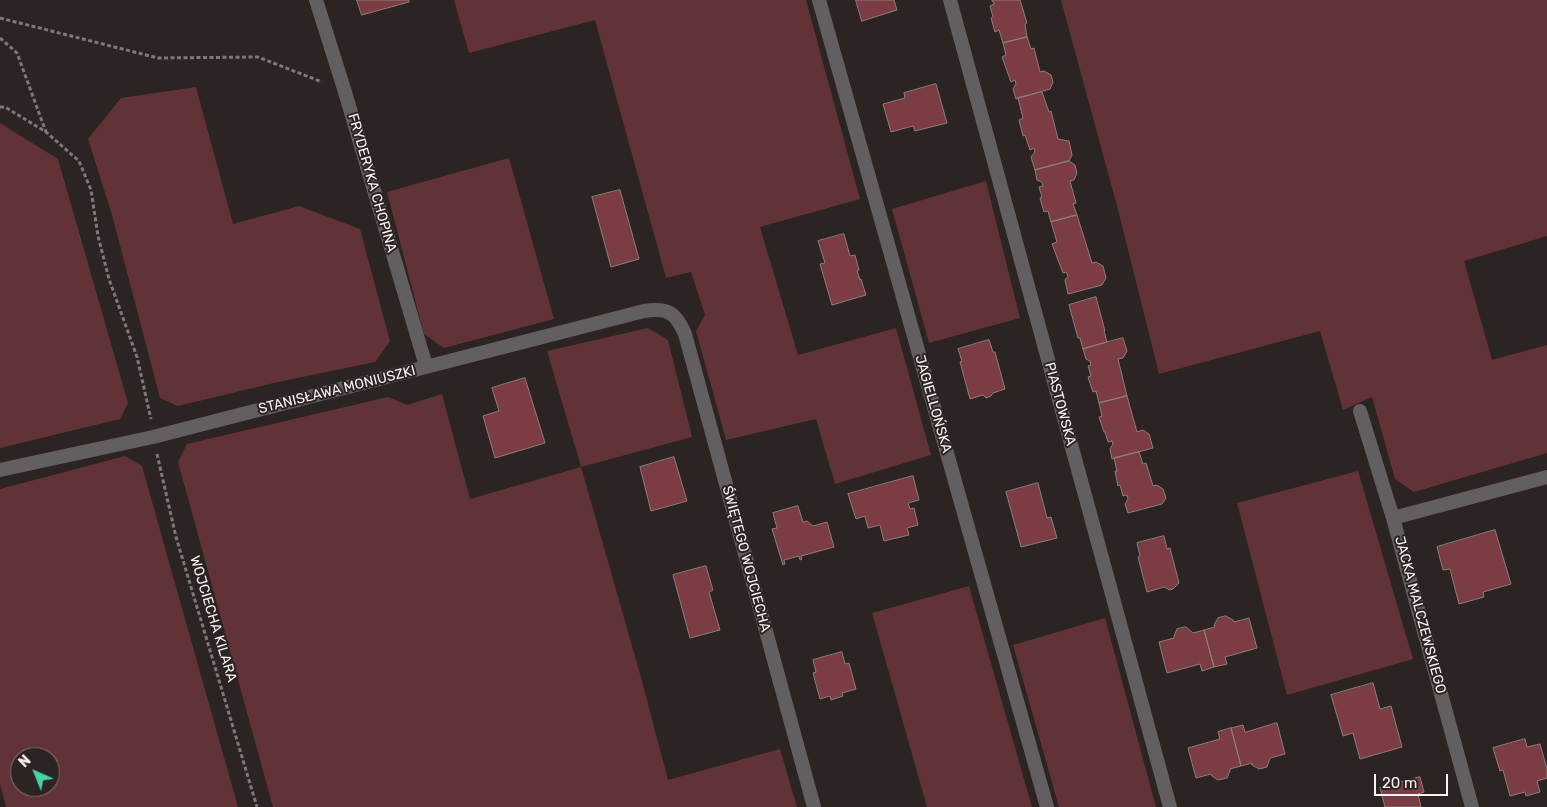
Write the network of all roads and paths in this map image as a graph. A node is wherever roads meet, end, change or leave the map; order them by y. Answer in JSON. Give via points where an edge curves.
{"nodes":[{"id":1,"x":316,"y":0,"type":"edge"},
{"id":2,"x":819,"y":0,"type":"edge"},
{"id":3,"x":950,"y":0,"type":"edge"},
{"id":4,"x":0,"y":18,"type":"edge"},
{"id":5,"x":0,"y":38,"type":"edge"},
{"id":6,"x":346,"y":92,"type":"junction"},
{"id":7,"x":0,"y":107,"type":"edge"},
{"id":8,"x":46,"y":132,"type":"junction"},
{"id":9,"x":672,"y":314,"type":"joint"},
{"id":10,"x":426,"y":366,"type":"junction"},
{"id":11,"x":1360,"y":411,"type":"dead end"},
{"id":12,"x":153,"y":437,"type":"junction"},
{"id":13,"x":0,"y":470,"type":"edge"},
{"id":14,"x":1547,"y":478,"type":"edge"},
{"id":15,"x":1393,"y":518,"type":"junction"},
{"id":16,"x":257,"y":807,"type":"edge"},
{"id":17,"x":814,"y":807,"type":"edge"},
{"id":18,"x":1047,"y":807,"type":"edge"},
{"id":19,"x":1170,"y":807,"type":"edge"},
{"id":20,"x":1472,"y":807,"type":"edge"}],
"edges":[{"from":1,"to":6,"type":"street","name":"FRYDERYKA CHOPINA"},
{"from":2,"to":18,"type":"street","name":"JAGIELLOŃSKA"},
{"from":3,"to":19,"type":"street","name":"PIASTOWSKA"},
{"from":4,"to":6,"type":"path","via":[[158,58],[258,57]]},
{"from":5,"to":8,"type":"path","via":[[17,53]]},
{"from":6,"to":10,"type":"street","name":"FRYDERYKA CHOPINA"},
{"from":7,"to":8,"type":"path","name":"WOJCIECHA KILARA"},
{"from":8,"to":12,"type":"path","name":"WOJCIECHA KILARA","via":[[79,161],[91,190],[108,279],[137,357]]},
{"from":9,"to":10,"type":"street","name":"STANISŁAWA MONIUSZKI","via":[[659,309],[644,311]]},
{"from":9,"to":17,"type":"street","name":"ŚWIĘTEGO WOJCIECHA","via":[[680,322],[684,334]]},
{"from":10,"to":12,"type":"street","name":"STANISŁAWA MONIUSZKI"},
{"from":11,"to":15,"type":"street"},
{"from":12,"to":13,"type":"street","name":"STANISŁAWA MONIUSZKI"},
{"from":12,"to":16,"type":"path","name":"WOJCIECHA KILARA","via":[[176,537]]},
{"from":14,"to":15,"type":"street","name":"JACKA MALCZEWSKIEGO"},
{"from":15,"to":20,"type":"street","name":"JACKA MALCZEWSKIEGO"}]}
